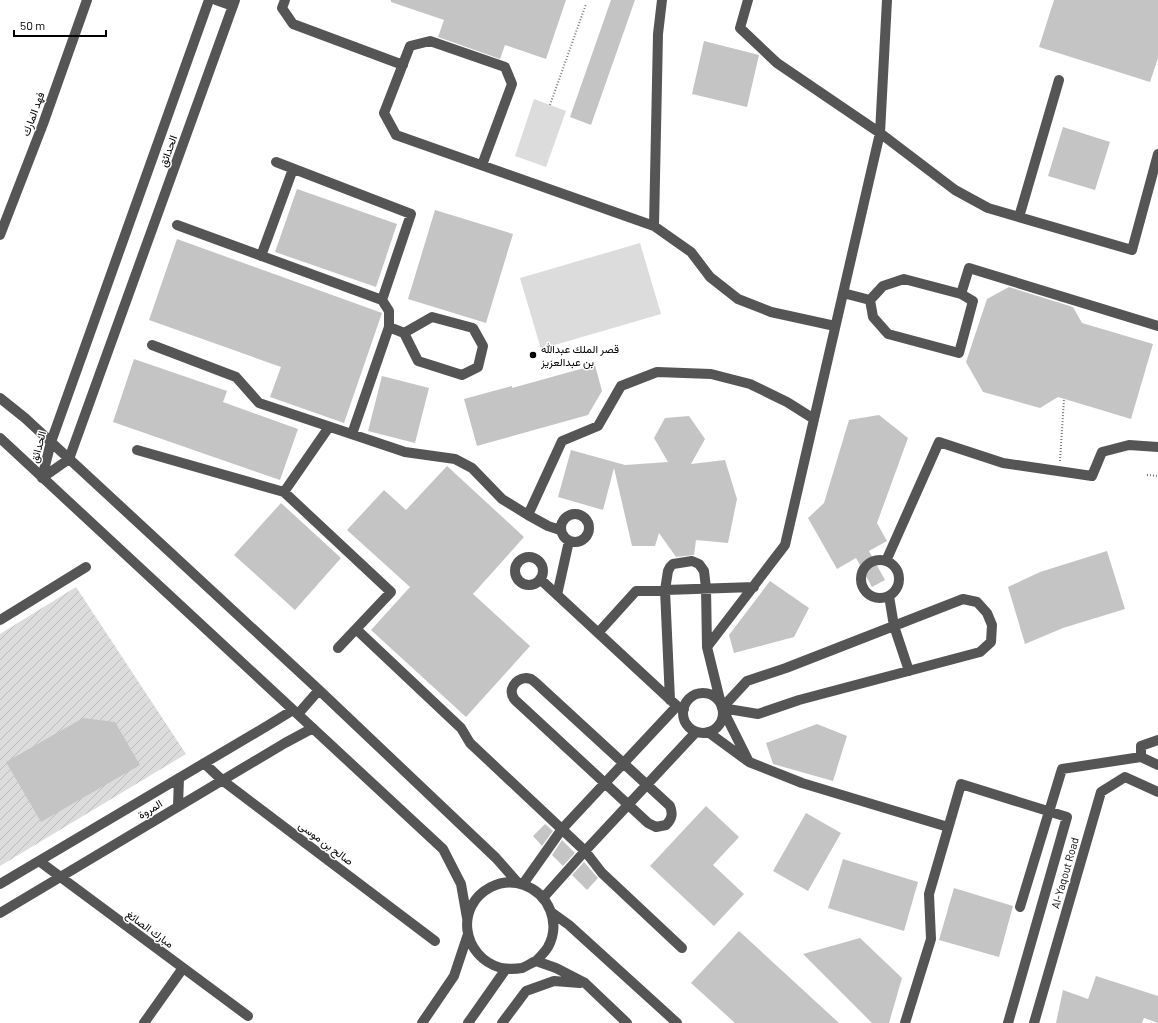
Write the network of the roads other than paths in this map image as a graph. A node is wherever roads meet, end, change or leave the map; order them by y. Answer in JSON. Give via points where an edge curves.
{"nodes":[{"id":1,"x":88,"y":0,"type":"edge"},
{"id":2,"x":209,"y":0,"type":"edge"},
{"id":3,"x":216,"y":0,"type":"edge"},
{"id":4,"x":285,"y":0,"type":"edge"},
{"id":5,"x":662,"y":0,"type":"edge"},
{"id":6,"x":748,"y":0,"type":"edge"},
{"id":7,"x":887,"y":0,"type":"edge"},
{"id":8,"x":234,"y":3,"type":"edge"},
{"id":9,"x":403,"y":65,"type":"junction"},
{"id":10,"x":1059,"y":80,"type":"dead end"},
{"id":11,"x":880,"y":133,"type":"junction"},
{"id":12,"x":1158,"y":154,"type":"edge"},
{"id":13,"x":276,"y":162,"type":"dead end"},
{"id":14,"x":482,"y":165,"type":"junction"},
{"id":15,"x":293,"y":169,"type":"junction"},
{"id":16,"x":1019,"y":217,"type":"junction"},
{"id":17,"x":177,"y":225,"type":"dead end"},
{"id":18,"x":654,"y":226,"type":"junction"},
{"id":19,"x":0,"y":235,"type":"edge"},
{"id":20,"x":261,"y":256,"type":"junction"},
{"id":21,"x":843,"y":293,"type":"junction"},
{"id":22,"x":961,"y":294,"type":"junction"},
{"id":23,"x":382,"y":300,"type":"junction"},
{"id":24,"x":870,"y":300,"type":"junction"},
{"id":25,"x":390,"y":326,"type":"junction"},
{"id":26,"x":835,"y":326,"type":"junction"},
{"id":27,"x":1158,"y":326,"type":"edge"},
{"id":28,"x":404,"y":333,"type":"junction"},
{"id":29,"x":152,"y":345,"type":"dead end"},
{"id":30,"x":0,"y":398,"type":"edge"},
{"id":31,"x":814,"y":419,"type":"junction"},
{"id":32,"x":329,"y":427,"type":"junction"},
{"id":33,"x":352,"y":434,"type":"junction"},
{"id":34,"x":0,"y":438,"type":"edge"},
{"id":35,"x":51,"y":442,"type":"junction"},
{"id":36,"x":1158,"y":447,"type":"edge"},
{"id":37,"x":137,"y":450,"type":"dead end"},
{"id":38,"x":69,"y":459,"type":"junction"},
{"id":39,"x":42,"y":478,"type":"junction"},
{"id":40,"x":284,"y":492,"type":"junction"},
{"id":41,"x":528,"y":515,"type":"junction"},
{"id":42,"x":560,"y":530,"type":"junction"},
{"id":43,"x":569,"y":541,"type":"junction"},
{"id":44,"x":886,"y":561,"type":"junction"},
{"id":45,"x":86,"y":568,"type":"dead end"},
{"id":46,"x":540,"y":579,"type":"dead end"},
{"id":47,"x":754,"y":587,"type":"junction"},
{"id":48,"x":706,"y":588,"type":"junction"},
{"id":49,"x":665,"y":590,"type":"junction"},
{"id":50,"x":557,"y":595,"type":"junction"},
{"id":51,"x":888,"y":596,"type":"junction"},
{"id":52,"x":0,"y":620,"type":"edge"},
{"id":53,"x":894,"y":626,"type":"junction"},
{"id":54,"x":356,"y":629,"type":"junction"},
{"id":55,"x":598,"y":633,"type":"junction"},
{"id":56,"x":707,"y":647,"type":"junction"},
{"id":57,"x":338,"y":648,"type":"dead end"},
{"id":58,"x":909,"y":671,"type":"junction"},
{"id":59,"x":319,"y":690,"type":"junction"},
{"id":60,"x":677,"y":705,"type":"junction"},
{"id":61,"x":722,"y":708,"type":"junction"},
{"id":62,"x":295,"y":712,"type":"junction"},
{"id":63,"x":313,"y":728,"type":"junction"},
{"id":64,"x":696,"y":732,"type":"junction"},
{"id":65,"x":708,"y":732,"type":"junction"},
{"id":66,"x":1158,"y":740,"type":"edge"},
{"id":67,"x":1141,"y":757,"type":"junction"},
{"id":68,"x":749,"y":762,"type":"junction"},
{"id":69,"x":204,"y":763,"type":"junction"},
{"id":70,"x":624,"y":763,"type":"junction"},
{"id":71,"x":1158,"y":765,"type":"edge"},
{"id":72,"x":179,"y":778,"type":"junction"},
{"id":73,"x":222,"y":780,"type":"junction"},
{"id":74,"x":605,"y":783,"type":"junction"},
{"id":75,"x":647,"y":784,"type":"junction"},
{"id":76,"x":1158,"y":792,"type":"edge"},
{"id":77,"x":628,"y":805,"type":"junction"},
{"id":78,"x":178,"y":806,"type":"junction"},
{"id":79,"x":1049,"y":811,"type":"junction"},
{"id":80,"x":948,"y":827,"type":"junction"},
{"id":81,"x":562,"y":829,"type":"junction"},
{"id":82,"x":586,"y":851,"type":"junction"},
{"id":83,"x":38,"y":861,"type":"junction"},
{"id":84,"x":60,"y":877,"type":"junction"},
{"id":85,"x":0,"y":884,"type":"edge"},
{"id":86,"x":520,"y":884,"type":"junction"},
{"id":87,"x":543,"y":898,"type":"junction"},
{"id":88,"x":1020,"y":906,"type":"dead end"},
{"id":89,"x":551,"y":912,"type":"junction"},
{"id":90,"x":0,"y":913,"type":"edge"},
{"id":91,"x":467,"y":918,"type":"junction"},
{"id":92,"x":468,"y":934,"type":"junction"},
{"id":93,"x":435,"y":941,"type":"dead end"},
{"id":94,"x":682,"y":948,"type":"dead end"},
{"id":95,"x":536,"y":961,"type":"junction"},
{"id":96,"x":183,"y":968,"type":"junction"},
{"id":97,"x":506,"y":969,"type":"junction"},
{"id":98,"x":585,"y":983,"type":"junction"},
{"id":99,"x":248,"y":1016,"type":"dead end"},
{"id":100,"x":144,"y":1023,"type":"edge"},
{"id":101,"x":422,"y":1023,"type":"edge"},
{"id":102,"x":468,"y":1023,"type":"edge"},
{"id":103,"x":502,"y":1023,"type":"edge"},
{"id":104,"x":627,"y":1023,"type":"edge"},
{"id":105,"x":677,"y":1023,"type":"edge"},
{"id":106,"x":905,"y":1023,"type":"edge"},
{"id":107,"x":1008,"y":1023,"type":"edge"},
{"id":108,"x":1034,"y":1023,"type":"edge"}],
"edges":[{"from":1,"to":19,"type":"street","name":"فهد المارك"},
{"from":2,"to":35,"type":"street","name":"الحدائق"},
{"from":3,"to":8,"type":"street"},
{"from":4,"to":9,"type":"street","via":[[282,8],[293,24]]},
{"from":5,"to":18,"type":"street","via":[[658,34]]},
{"from":6,"to":11,"type":"street","via":[[740,28],[777,63]]},
{"from":7,"to":11,"type":"street"},
{"from":8,"to":38,"type":"street","name":"الحدائق"},
{"from":9,"to":14,"type":"street","via":[[384,113],[396,135]]},
{"from":9,"to":14,"type":"street","via":[[410,46],[430,41],[505,67],[512,84]]},
{"from":10,"to":16,"type":"street"},
{"from":11,"to":16,"type":"street","via":[[955,190],[988,208]]},
{"from":11,"to":21,"type":"street"},
{"from":12,"to":16,"type":"street","via":[[1132,250]]},
{"from":13,"to":15,"type":"street"},
{"from":14,"to":18,"type":"street"},
{"from":15,"to":20,"type":"street"},
{"from":15,"to":23,"type":"street","via":[[411,214]]},
{"from":17,"to":20,"type":"street"},
{"from":18,"to":26,"type":"street","via":[[691,252],[710,277],[738,299],[771,312]]},
{"from":20,"to":23,"type":"street"},
{"from":21,"to":24,"type":"street"},
{"from":21,"to":26,"type":"street"},
{"from":22,"to":24,"type":"street","via":[[904,279],[884,286]]},
{"from":22,"to":24,"type":"street","via":[[973,301],[959,353],[888,334],[873,317]]},
{"from":22,"to":27,"type":"street","via":[[969,268]]},
{"from":23,"to":25,"type":"street","via":[[389,311]]},
{"from":25,"to":28,"type":"street"},
{"from":25,"to":33,"type":"street"},
{"from":26,"to":31,"type":"street"},
{"from":28,"to":28,"type":"street","via":[[418,361],[462,375],[478,367],[483,346],[473,328],[432,317]]},
{"from":29,"to":32,"type":"street","via":[[236,377],[259,403]]},
{"from":30,"to":35,"type":"street"},
{"from":31,"to":41,"type":"street","via":[[750,384],[711,374],[657,372],[621,386],[598,426],[562,441]]},
{"from":31,"to":47,"type":"street","via":[[785,545]]},
{"from":32,"to":33,"type":"street"},
{"from":32,"to":40,"type":"street"},
{"from":33,"to":41,"type":"street","via":[[405,452],[455,458],[472,468],[502,499]]},
{"from":34,"to":39,"type":"street"},
{"from":35,"to":38,"type":"street"},
{"from":35,"to":39,"type":"street","name":"الحدائق"},
{"from":36,"to":44,"type":"street","via":[[1129,445],[1102,452],[1092,476],[1003,463],[939,442]]},
{"from":37,"to":40,"type":"street"},
{"from":38,"to":39,"type":"street","name":"الحدائق"},
{"from":38,"to":59,"type":"street"},
{"from":39,"to":62,"type":"street"},
{"from":40,"to":54,"type":"street","via":[[391,592]]},
{"from":41,"to":42,"type":"street"},
{"from":42,"to":43,"type":"street"},
{"from":42,"to":43,"type":"street","via":[[562,520],[570,514],[580,514],[587,520],[589,529],[586,537],[578,542]]},
{"from":43,"to":50,"type":"street"},
{"from":44,"to":51,"type":"street","via":[[892,564],[899,575],[897,588]]},
{"from":44,"to":51,"type":"street","via":[[868,564],[861,581],[871,596]]},
{"from":45,"to":52,"type":"street"},
{"from":46,"to":50,"type":"street"},
{"from":47,"to":48,"type":"street"},
{"from":47,"to":56,"type":"street"},
{"from":48,"to":49,"type":"street"},
{"from":48,"to":49,"type":"street","via":[[704,571],[699,564],[692,562],[673,564],[670,567]]},
{"from":48,"to":56,"type":"street"},
{"from":49,"to":55,"type":"street","via":[[636,591]]},
{"from":49,"to":60,"type":"street"},
{"from":50,"to":55,"type":"street"},
{"from":51,"to":53,"type":"street"},
{"from":53,"to":58,"type":"street"},
{"from":53,"to":58,"type":"street","via":[[963,599],[977,602],[987,613],[992,625],[991,642],[980,652]]},
{"from":53,"to":61,"type":"street","via":[[747,681]]},
{"from":54,"to":57,"type":"street"},
{"from":54,"to":81,"type":"street","via":[[461,728],[470,743]]},
{"from":55,"to":60,"type":"street"},
{"from":56,"to":61,"type":"street"},
{"from":58,"to":61,"type":"street","via":[[758,714]]},
{"from":59,"to":62,"type":"street","name":"المروة"},
{"from":59,"to":86,"type":"street","via":[[496,858]]},
{"from":60,"to":61,"type":"street","via":[[703,693],[715,698]]},
{"from":60,"to":64,"type":"street","via":[[686,723]]},
{"from":60,"to":70,"type":"street"},
{"from":61,"to":65,"type":"street","via":[[722,720],[714,730]]},
{"from":61,"to":68,"type":"street"},
{"from":62,"to":63,"type":"street"},
{"from":62,"to":69,"type":"street","name":"المروة"},
{"from":63,"to":73,"type":"street","name":"المروة"},
{"from":63,"to":91,"type":"street","via":[[443,849],[461,884]]},
{"from":64,"to":65,"type":"street"},
{"from":64,"to":75,"type":"street"},
{"from":65,"to":68,"type":"street"},
{"from":66,"to":67,"type":"street","via":[[1141,746]]},
{"from":67,"to":71,"type":"street"},
{"from":67,"to":79,"type":"street","via":[[1062,769]]},
{"from":68,"to":80,"type":"street","via":[[802,783]]},
{"from":69,"to":72,"type":"street","name":"المروة"},
{"from":69,"to":73,"type":"street","name":"صالح بن موسى"},
{"from":70,"to":74,"type":"street"},
{"from":70,"to":74,"type":"street","via":[[531,679],[522,679],[514,684],[512,693],[516,700]]},
{"from":70,"to":75,"type":"street"},
{"from":72,"to":78,"type":"street"},
{"from":72,"to":83,"type":"street","name":"المروة"},
{"from":73,"to":78,"type":"street","name":"المروة"},
{"from":73,"to":93,"type":"street","name":"صالح بن موسى"},
{"from":74,"to":77,"type":"street"},
{"from":74,"to":81,"type":"street"},
{"from":75,"to":77,"type":"street"},
{"from":75,"to":77,"type":"street","via":[[670,806],[671,820],[666,825],[652,826]]},
{"from":76,"to":108,"type":"street","name":"Al-Yaqout Road","via":[[1125,777],[1101,792]]},
{"from":77,"to":82,"type":"street"},
{"from":78,"to":84,"type":"street","name":"المروة"},
{"from":79,"to":80,"type":"street","via":[[961,784]]},
{"from":79,"to":88,"type":"street"},
{"from":79,"to":107,"type":"street","via":[[1067,817]]},
{"from":80,"to":106,"type":"street","via":[[929,894],[931,939]]},
{"from":81,"to":82,"type":"street"},
{"from":81,"to":86,"type":"street"},
{"from":82,"to":87,"type":"street"},
{"from":82,"to":94,"type":"street","via":[[602,873]]},
{"from":83,"to":84,"type":"street","name":"مبارك الصائغ"},
{"from":83,"to":85,"type":"street","name":"المروة"},
{"from":84,"to":90,"type":"street","name":"المروة"},
{"from":84,"to":96,"type":"street","name":"مبارك الصائغ"},
{"from":86,"to":87,"type":"street","via":[[530,887]]},
{"from":86,"to":91,"type":"street","via":[[507,882],[485,890],[471,907]]},
{"from":87,"to":89,"type":"street"},
{"from":89,"to":95,"type":"street","via":[[553,930],[548,947]]},
{"from":89,"to":105,"type":"street","via":[[569,925]]},
{"from":91,"to":92,"type":"street"},
{"from":92,"to":97,"type":"street","via":[[472,947],[481,958]]},
{"from":92,"to":101,"type":"street","via":[[454,976]]},
{"from":95,"to":97,"type":"street","via":[[522,968]]},
{"from":95,"to":98,"type":"street"},
{"from":96,"to":99,"type":"street","name":"مبارك الصائغ"},
{"from":96,"to":100,"type":"street"},
{"from":97,"to":102,"type":"street"},
{"from":98,"to":103,"type":"street","via":[[554,981],[526,991]]},
{"from":98,"to":104,"type":"street"}]}
